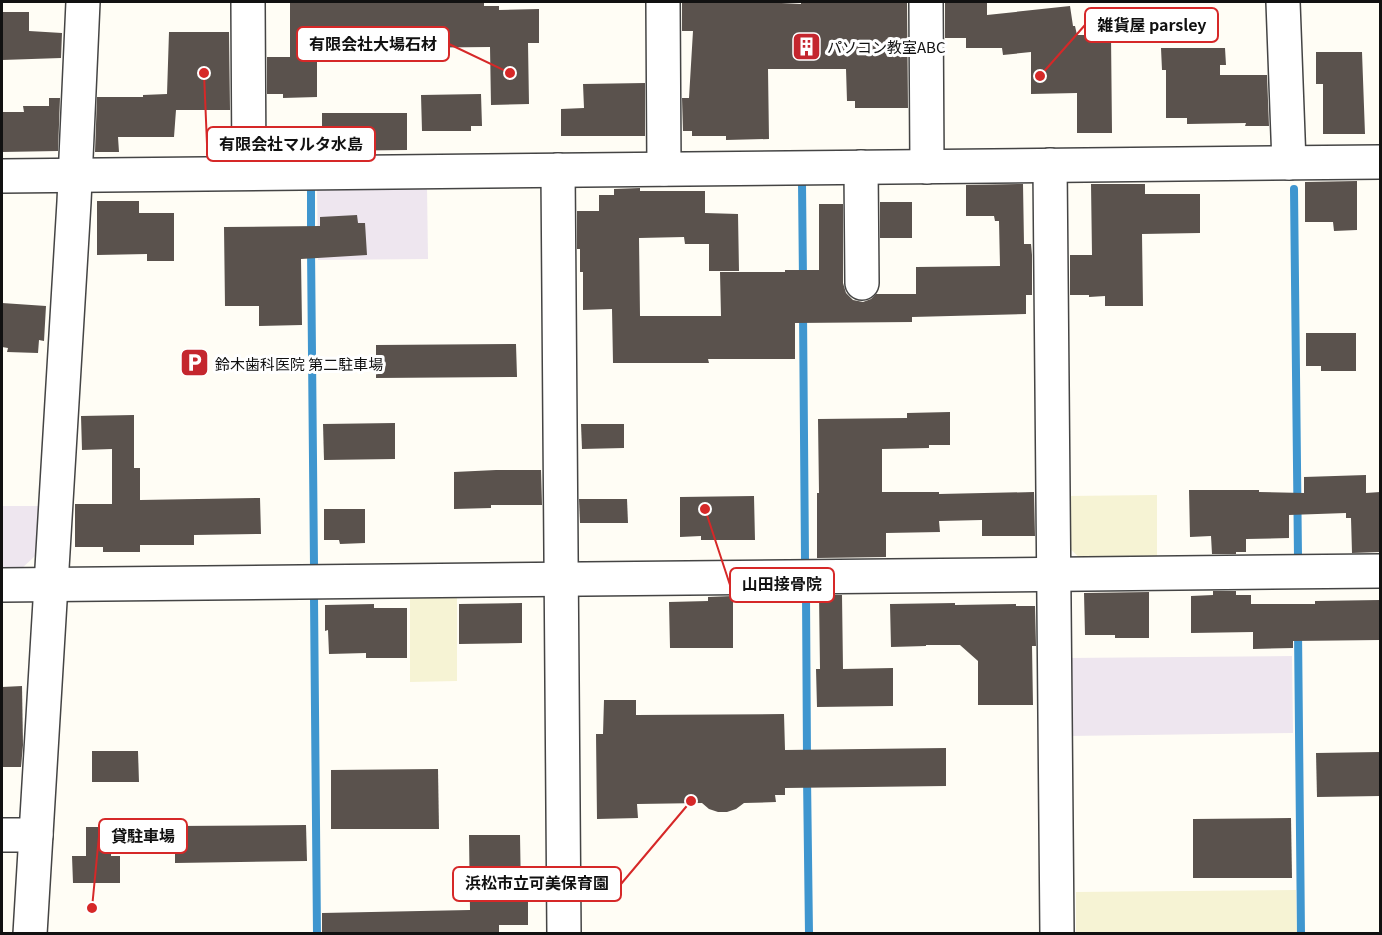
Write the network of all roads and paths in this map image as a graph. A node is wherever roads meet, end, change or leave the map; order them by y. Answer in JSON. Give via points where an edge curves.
{"nodes":[{"id":1,"x":83,"y":2,"type":"edge"},
{"id":2,"x":248,"y":2,"type":"edge"},
{"id":3,"x":663,"y":2,"type":"edge"},
{"id":4,"x":926,"y":2,"type":"edge"},
{"id":5,"x":1283,"y":2,"type":"edge"},
{"id":6,"x":1380,"y":162,"type":"edge"},
{"id":7,"x":1289,"y":163,"type":"junction"},
{"id":8,"x":1050,"y":165,"type":"junction"},
{"id":9,"x":861,"y":167,"type":"junction"},
{"id":10,"x":927,"y":167,"type":"junction"},
{"id":11,"x":664,"y":169,"type":"junction"},
{"id":12,"x":558,"y":170,"type":"junction"},
{"id":13,"x":249,"y":173,"type":"junction"},
{"id":14,"x":76,"y":175,"type":"junction"},
{"id":15,"x":2,"y":176,"type":"edge"},
{"id":16,"x":862,"y":283,"type":"dead end"},
{"id":17,"x":1380,"y":571,"type":"edge"},
{"id":18,"x":1054,"y":574,"type":"junction"},
{"id":19,"x":561,"y":579,"type":"junction"},
{"id":20,"x":51,"y":584,"type":"junction"},
{"id":21,"x":2,"y":585,"type":"edge"},
{"id":22,"x":2,"y":835,"type":"edge"},
{"id":23,"x":36,"y":835,"type":"junction"},
{"id":24,"x":30,"y":933,"type":"edge"},
{"id":25,"x":564,"y":933,"type":"edge"},
{"id":26,"x":1058,"y":933,"type":"edge"}],
"edges":[{"from":1,"to":14,"type":"street"},
{"from":2,"to":13,"type":"street"},
{"from":3,"to":11,"type":"street"},
{"from":4,"to":10,"type":"street"},
{"from":5,"to":7,"type":"street"},
{"from":6,"to":7,"type":"street"},
{"from":7,"to":8,"type":"street"},
{"from":8,"to":10,"type":"street"},
{"from":8,"to":18,"type":"street"},
{"from":9,"to":10,"type":"street"},
{"from":9,"to":11,"type":"street"},
{"from":9,"to":16,"type":"street"},
{"from":11,"to":12,"type":"street"},
{"from":12,"to":13,"type":"street"},
{"from":12,"to":19,"type":"street"},
{"from":13,"to":14,"type":"street"},
{"from":14,"to":15,"type":"street"},
{"from":14,"to":20,"type":"street"},
{"from":17,"to":18,"type":"street"},
{"from":18,"to":19,"type":"street"},
{"from":18,"to":26,"type":"street"},
{"from":19,"to":20,"type":"street"},
{"from":19,"to":25,"type":"street"},
{"from":20,"to":21,"type":"street"},
{"from":20,"to":23,"type":"street"},
{"from":22,"to":23,"type":"street"},
{"from":23,"to":24,"type":"street"}]}
